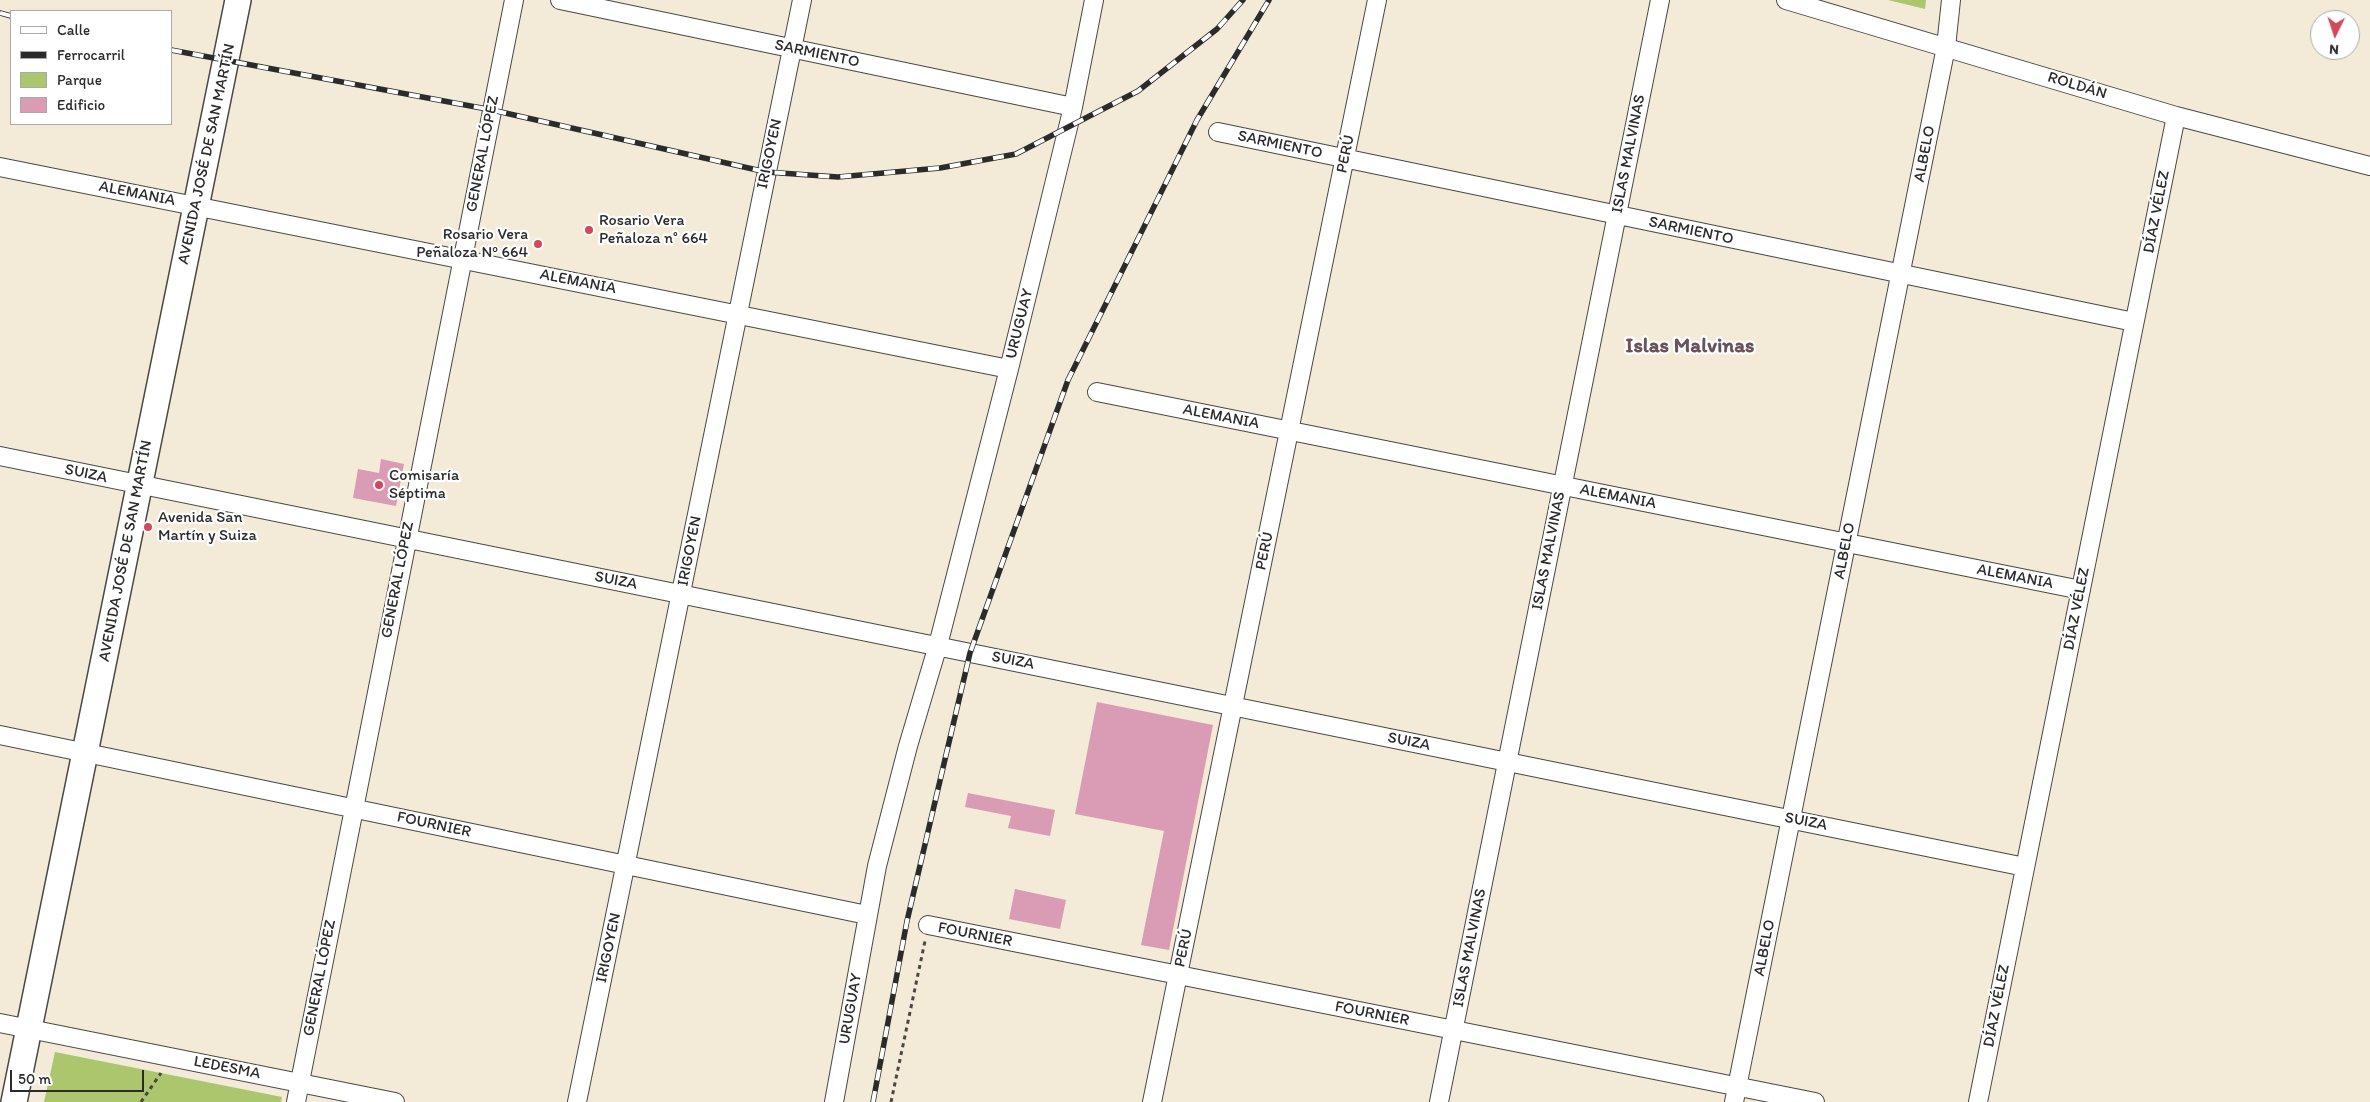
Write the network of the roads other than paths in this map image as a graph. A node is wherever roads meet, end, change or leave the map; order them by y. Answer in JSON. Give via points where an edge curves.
{"nodes":[{"id":1,"x":238,"y":0,"type":"edge"},
{"id":2,"x":514,"y":0,"type":"edge"},
{"id":3,"x":560,"y":0,"type":"edge"},
{"id":4,"x":802,"y":0,"type":"edge"},
{"id":5,"x":1094,"y":0,"type":"edge"},
{"id":6,"x":1377,"y":0,"type":"edge"},
{"id":7,"x":1660,"y":0,"type":"edge"},
{"id":8,"x":1786,"y":0,"type":"edge"},
{"id":9,"x":1951,"y":0,"type":"edge"},
{"id":10,"x":1946,"y":47,"type":"junction"},
{"id":11,"x":792,"y":49,"type":"junction"},
{"id":12,"x":1073,"y":107,"type":"junction"},
{"id":13,"x":2176,"y":116,"type":"junction"},
{"id":14,"x":1218,"y":132,"type":"dead end"},
{"id":15,"x":1345,"y":159,"type":"junction"},
{"id":16,"x":2370,"y":166,"type":"edge"},
{"id":17,"x":0,"y":168,"type":"edge"},
{"id":18,"x":196,"y":206,"type":"junction"},
{"id":19,"x":1616,"y":215,"type":"junction"},
{"id":20,"x":462,"y":259,"type":"junction"},
{"id":21,"x":1901,"y":274,"type":"junction"},
{"id":22,"x":738,"y":314,"type":"junction"},
{"id":23,"x":2134,"y":322,"type":"junction"},
{"id":24,"x":1009,"y":369,"type":"junction"},
{"id":25,"x":1097,"y":392,"type":"dead end"},
{"id":26,"x":1289,"y":431,"type":"junction"},
{"id":27,"x":0,"y":456,"type":"edge"},
{"id":28,"x":139,"y":485,"type":"junction"},
{"id":29,"x":1562,"y":486,"type":"junction"},
{"id":30,"x":406,"y":538,"type":"junction"},
{"id":31,"x":1846,"y":543,"type":"junction"},
{"id":32,"x":2081,"y":590,"type":"junction"},
{"id":33,"x":681,"y":594,"type":"junction"},
{"id":34,"x":938,"y":645,"type":"junction"},
{"id":35,"x":1233,"y":706,"type":"junction"},
{"id":36,"x":0,"y":735,"type":"edge"},
{"id":37,"x":85,"y":752,"type":"junction"},
{"id":38,"x":1507,"y":762,"type":"junction"},
{"id":39,"x":352,"y":808,"type":"junction"},
{"id":40,"x":1791,"y":819,"type":"junction"},
{"id":41,"x":626,"y":864,"type":"junction"},
{"id":42,"x":2025,"y":867,"type":"junction"},
{"id":43,"x":867,"y":915,"type":"junction"},
{"id":44,"x":928,"y":926,"type":"road end"},
{"id":45,"x":1178,"y":975,"type":"junction"},
{"id":46,"x":0,"y":1022,"type":"edge"},
{"id":47,"x":29,"y":1028,"type":"junction"},
{"id":48,"x":1454,"y":1030,"type":"junction"},
{"id":49,"x":300,"y":1083,"type":"junction"},
{"id":50,"x":1736,"y":1094,"type":"edge"},
{"id":51,"x":14,"y":1102,"type":"edge"},
{"id":52,"x":296,"y":1102,"type":"edge"},
{"id":53,"x":395,"y":1102,"type":"edge"},
{"id":54,"x":577,"y":1102,"type":"edge"},
{"id":55,"x":834,"y":1102,"type":"edge"},
{"id":56,"x":1152,"y":1102,"type":"edge"},
{"id":57,"x":1439,"y":1102,"type":"edge"},
{"id":58,"x":1816,"y":1102,"type":"edge"},
{"id":59,"x":1978,"y":1102,"type":"edge"}],
"edges":[{"from":1,"to":18,"type":"main road","name":"AVENIDA JOSÉ DE SAN MARTÍN"},
{"from":2,"to":20,"type":"street","name":"GENERAL LÓPEZ"},
{"from":3,"to":11,"type":"street","name":"SARMIENTO"},
{"from":4,"to":11,"type":"street","name":"IRIGOYEN"},
{"from":5,"to":12,"type":"street","name":"URUGUAY"},
{"from":6,"to":15,"type":"street","name":"PERÚ"},
{"from":7,"to":19,"type":"street","name":"ISLAS MALVINAS"},
{"from":8,"to":10,"type":"street","name":"ROLDÁN"},
{"from":9,"to":10,"type":"street","name":"ALBELO"},
{"from":10,"to":13,"type":"street","name":"ROLDÁN"},
{"from":10,"to":21,"type":"street","name":"ALBELO"},
{"from":11,"to":12,"type":"street","name":"SARMIENTO"},
{"from":11,"to":22,"type":"street","name":"IRIGOYEN"},
{"from":12,"to":24,"type":"street","name":"URUGUAY"},
{"from":13,"to":16,"type":"street","name":"ROLDÁN"},
{"from":13,"to":23,"type":"street","name":"DÍAZ VÉLEZ"},
{"from":14,"to":15,"type":"street","name":"SARMIENTO"},
{"from":15,"to":19,"type":"street","name":"SARMIENTO"},
{"from":15,"to":26,"type":"street","name":"PERÚ"},
{"from":17,"to":18,"type":"street","name":"ALEMANIA"},
{"from":18,"to":20,"type":"street","name":"ALEMANIA"},
{"from":18,"to":28,"type":"main road","name":"AVENIDA JOSÉ DE SAN MARTÍN"},
{"from":19,"to":21,"type":"street","name":"SARMIENTO"},
{"from":19,"to":29,"type":"street","name":"ISLAS MALVINAS"},
{"from":20,"to":22,"type":"street","name":"ALEMANIA"},
{"from":20,"to":30,"type":"street","name":"GENERAL LÓPEZ"},
{"from":21,"to":23,"type":"street","name":"SARMIENTO"},
{"from":21,"to":31,"type":"street","name":"ALBELO"},
{"from":22,"to":24,"type":"street","name":"ALEMANIA"},
{"from":22,"to":33,"type":"street","name":"IRIGOYEN"},
{"from":23,"to":32,"type":"street","name":"DÍAZ VÉLEZ"},
{"from":24,"to":34,"type":"street","name":"URUGUAY"},
{"from":25,"to":26,"type":"street","name":"ALEMANIA"},
{"from":26,"to":29,"type":"street","name":"ALEMANIA"},
{"from":26,"to":35,"type":"street","name":"PERÚ"},
{"from":27,"to":28,"type":"street","name":"SUIZA"},
{"from":28,"to":30,"type":"street","name":"SUIZA"},
{"from":28,"to":37,"type":"main road","name":"AVENIDA JOSÉ DE SAN MARTÍN"},
{"from":29,"to":31,"type":"street","name":"ALEMANIA"},
{"from":29,"to":38,"type":"street","name":"ISLAS MALVINAS"},
{"from":30,"to":33,"type":"street","name":"SUIZA"},
{"from":30,"to":39,"type":"street","name":"GENERAL LÓPEZ"},
{"from":31,"to":32,"type":"street","name":"ALEMANIA"},
{"from":31,"to":40,"type":"street","name":"ALBELO"},
{"from":32,"to":42,"type":"street","name":"DÍAZ VÉLEZ"},
{"from":33,"to":34,"type":"street","name":"SUIZA"},
{"from":33,"to":41,"type":"street","name":"IRIGOYEN"},
{"from":34,"to":35,"type":"street","name":"SUIZA"},
{"from":34,"to":43,"type":"street","name":"URUGUAY","via":[[903,764]]},
{"from":35,"to":38,"type":"street","name":"SUIZA"},
{"from":35,"to":45,"type":"street","name":"PERÚ"},
{"from":36,"to":37,"type":"street","name":"FOURNIER"},
{"from":37,"to":39,"type":"street","name":"FOURNIER"},
{"from":37,"to":47,"type":"main road","name":"AVENIDA JOSÉ DE SAN MARTÍN"},
{"from":38,"to":40,"type":"street","name":"SUIZA"},
{"from":38,"to":48,"type":"street","name":"ISLAS MALVINAS"},
{"from":39,"to":41,"type":"street","name":"FOURNIER"},
{"from":39,"to":49,"type":"street","name":"GENERAL LÓPEZ"},
{"from":40,"to":42,"type":"street","name":"SUIZA"},
{"from":40,"to":50,"type":"street","name":"ALBELO"},
{"from":41,"to":43,"type":"street","name":"FOURNIER"},
{"from":41,"to":54,"type":"street","name":"IRIGOYEN"},
{"from":42,"to":59,"type":"street","name":"DÍAZ VÉLEZ"},
{"from":43,"to":55,"type":"street","name":"URUGUAY"},
{"from":44,"to":45,"type":"street","name":"FOURNIER"},
{"from":45,"to":48,"type":"street","name":"FOURNIER"},
{"from":45,"to":56,"type":"street","name":"PERÚ"},
{"from":46,"to":47,"type":"street","name":"LEDESMA"},
{"from":47,"to":49,"type":"street","name":"LEDESMA"},
{"from":47,"to":51,"type":"main road","name":"AVENIDA JOSÉ DE SAN MARTÍN"},
{"from":48,"to":50,"type":"street","name":"FOURNIER"},
{"from":48,"to":57,"type":"street","name":"ISLAS MALVINAS"},
{"from":49,"to":52,"type":"street","name":"GENERAL LÓPEZ"},
{"from":49,"to":53,"type":"street","name":"LEDESMA"},
{"from":50,"to":58,"type":"street","name":"FOURNIER"}]}
